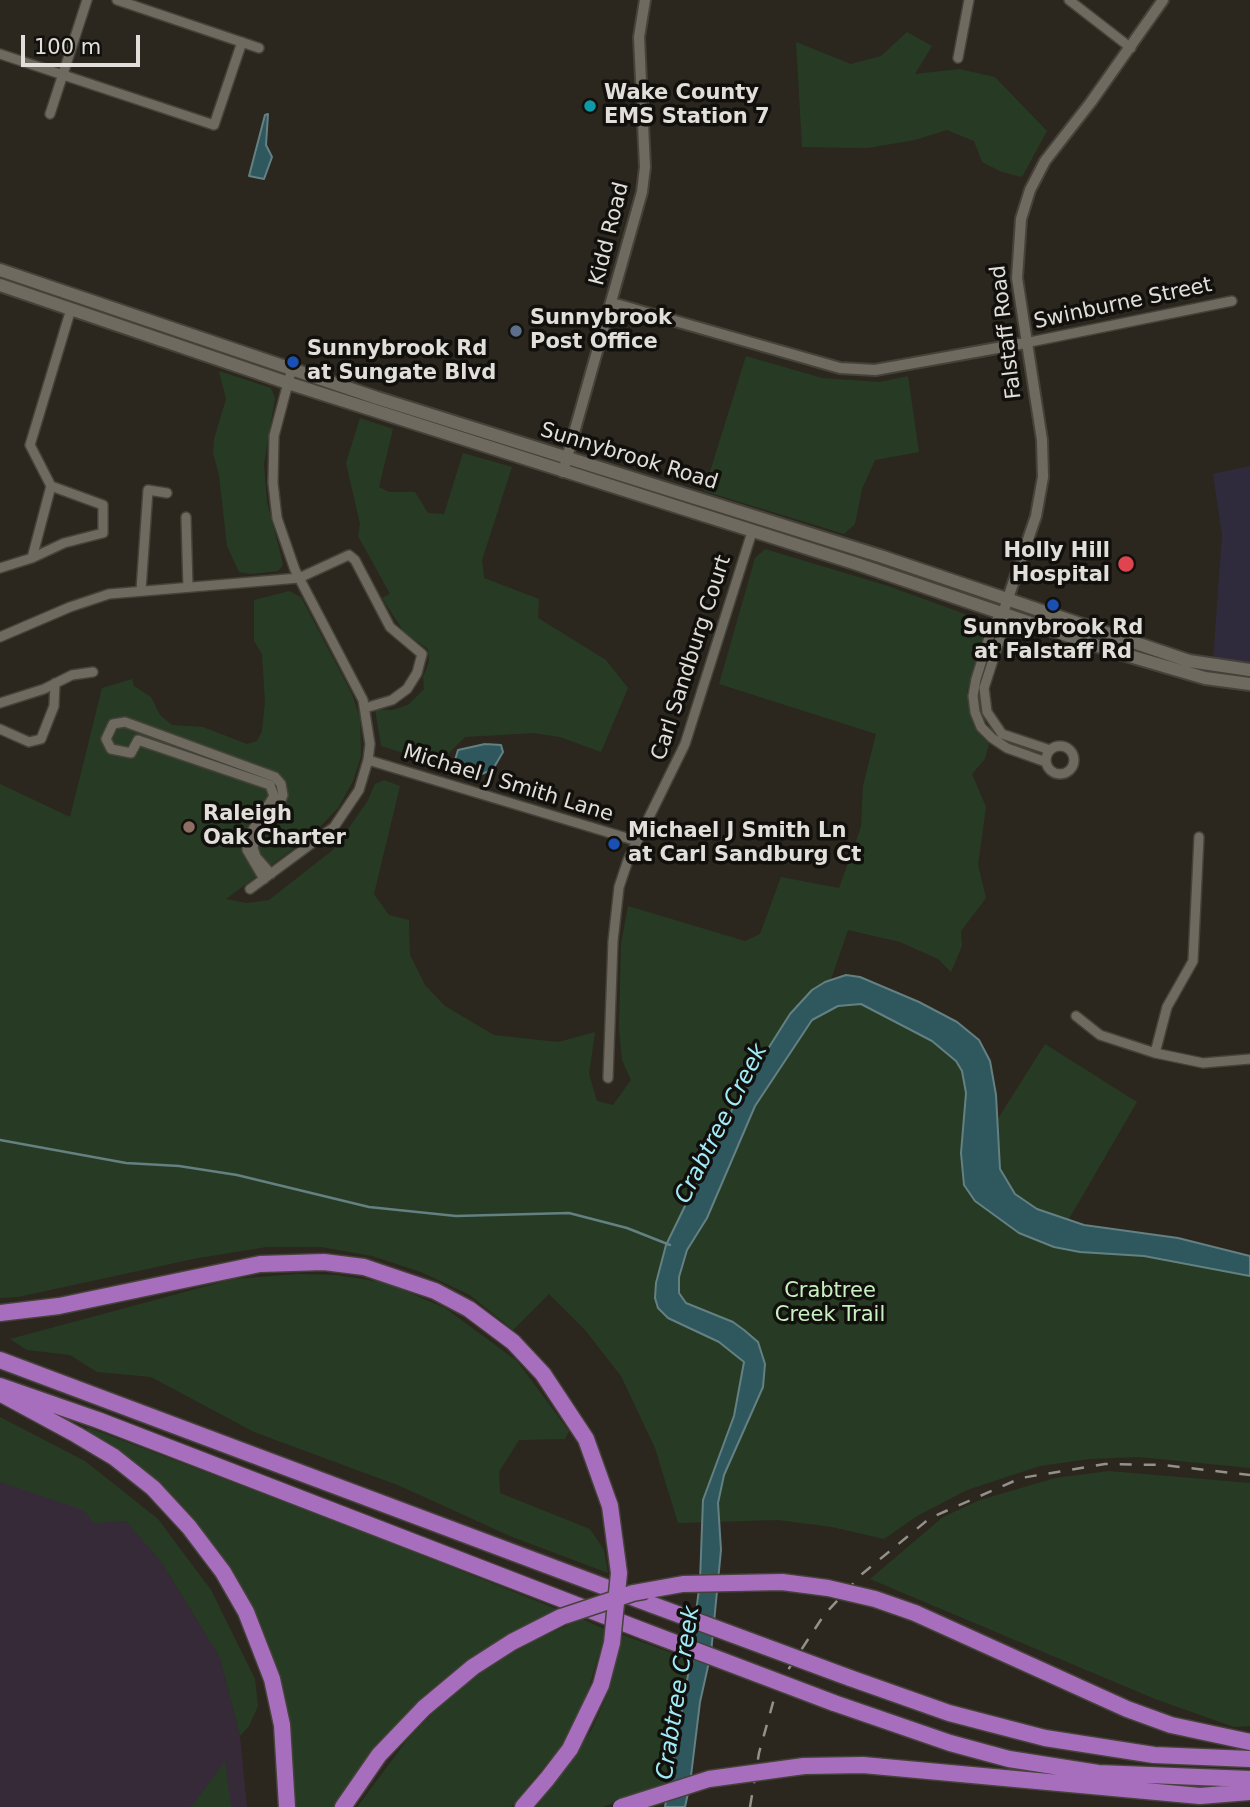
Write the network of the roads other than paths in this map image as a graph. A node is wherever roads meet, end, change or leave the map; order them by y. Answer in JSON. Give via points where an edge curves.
{"nodes":[{"id":1,"x":87,"y":0,"type":"edge"},
{"id":2,"x":117,"y":0,"type":"edge"},
{"id":3,"x":645,"y":0,"type":"edge"},
{"id":4,"x":969,"y":0,"type":"edge"},
{"id":5,"x":1069,"y":0,"type":"edge"},
{"id":6,"x":1163,"y":0,"type":"edge"},
{"id":7,"x":242,"y":42,"type":"junction"},
{"id":8,"x":260,"y":48,"type":"dead end"},
{"id":9,"x":1130,"y":48,"type":"junction"},
{"id":10,"x":0,"y":54,"type":"edge"},
{"id":11,"x":958,"y":58,"type":"dead end"},
{"id":12,"x":63,"y":75,"type":"junction"},
{"id":13,"x":50,"y":114,"type":"dead end"},
{"id":14,"x":0,"y":270,"type":"edge"},
{"id":15,"x":0,"y":285,"type":"edge"},
{"id":16,"x":1232,"y":301,"type":"dead end"},
{"id":17,"x":612,"y":303,"type":"junction"},
{"id":18,"x":71,"y":309,"type":"junction"},
{"id":19,"x":1025,"y":343,"type":"junction"},
{"id":20,"x":292,"y":368,"type":"junction"},
{"id":21,"x":288,"y":383,"type":"junction"},
{"id":22,"x":568,"y":458,"type":"junction"},
{"id":23,"x":563,"y":472,"type":"junction"},
{"id":24,"x":51,"y":486,"type":"junction"},
{"id":25,"x":167,"y":493,"type":"dead end"},
{"id":26,"x":186,"y":517,"type":"dead end"},
{"id":27,"x":752,"y":531,"type":"junction"},
{"id":28,"x":822,"y":538,"type":"junction"},
{"id":29,"x":32,"y":558,"type":"junction"},
{"id":30,"x":0,"y":568,"type":"edge"},
{"id":31,"x":299,"y":578,"type":"junction"},
{"id":32,"x":188,"y":587,"type":"junction"},
{"id":33,"x":141,"y":590,"type":"junction"},
{"id":34,"x":1008,"y":599,"type":"junction"},
{"id":35,"x":1003,"y":613,"type":"junction"},
{"id":36,"x":0,"y":637,"type":"edge"},
{"id":37,"x":1250,"y":670,"type":"edge"},
{"id":38,"x":93,"y":672,"type":"dead end"},
{"id":39,"x":55,"y":683,"type":"junction"},
{"id":40,"x":1250,"y":684,"type":"edge"},
{"id":41,"x":0,"y":703,"type":"edge"},
{"id":42,"x":365,"y":708,"type":"junction"},
{"id":43,"x":0,"y":729,"type":"edge"},
{"id":44,"x":1050,"y":750,"type":"junction"},
{"id":45,"x":369,"y":760,"type":"junction"},
{"id":46,"x":1046,"y":762,"type":"junction"},
{"id":47,"x":1199,"y":837,"type":"dead end"},
{"id":48,"x":637,"y":841,"type":"junction"},
{"id":49,"x":267,"y":876,"type":"junction"},
{"id":50,"x":250,"y":889,"type":"dead end"},
{"id":51,"x":1076,"y":1016,"type":"dead end"},
{"id":52,"x":1155,"y":1053,"type":"junction"},
{"id":53,"x":1250,"y":1059,"type":"edge"},
{"id":54,"x":608,"y":1078,"type":"dead end"},
{"id":55,"x":0,"y":1313,"type":"edge"},
{"id":56,"x":0,"y":1360,"type":"edge"},
{"id":57,"x":0,"y":1386,"type":"edge"},
{"id":58,"x":0,"y":1393,"type":"edge"},
{"id":59,"x":1250,"y":1742,"type":"edge"},
{"id":60,"x":1250,"y":1759,"type":"edge"},
{"id":61,"x":1250,"y":1779,"type":"edge"},
{"id":62,"x":1250,"y":1792,"type":"edge"},
{"id":63,"x":287,"y":1807,"type":"edge"},
{"id":64,"x":344,"y":1807,"type":"edge"},
{"id":65,"x":523,"y":1807,"type":"edge"},
{"id":66,"x":621,"y":1807,"type":"edge"}],
"edges":[{"from":1,"to":12,"type":"street"},
{"from":2,"to":7,"type":"street"},
{"from":3,"to":17,"type":"street","name":"Kidd Road","via":[[639,37],[646,167]]},
{"from":4,"to":11,"type":"street"},
{"from":5,"to":9,"type":"street"},
{"from":6,"to":9,"type":"street","name":"Falstaff Road"},
{"from":7,"to":8,"type":"street"},
{"from":7,"to":12,"type":"street","via":[[214,125]]},
{"from":9,"to":19,"type":"street","name":"Falstaff Road","via":[[1045,161],[1030,190],[1017,241]]},
{"from":10,"to":12,"type":"street"},
{"from":12,"to":13,"type":"street"},
{"from":14,"to":20,"type":"main road","name":"Sunnybrook Road"},
{"from":15,"to":18,"type":"main road","name":"Sunnybrook Road"},
{"from":16,"to":19,"type":"street","name":"Swinburne Street"},
{"from":17,"to":19,"type":"street","name":"Swinburne Street","via":[[840,368],[875,370]]},
{"from":17,"to":22,"type":"street","name":"Kidd Road"},
{"from":18,"to":21,"type":"main road","name":"Sunnybrook Road"},
{"from":18,"to":24,"type":"street","via":[[30,445]]},
{"from":19,"to":34,"type":"street","name":"Falstaff Road","via":[[1043,477],[1038,508]]},
{"from":20,"to":21,"type":"street"},
{"from":20,"to":22,"type":"main road","name":"Sunnybrook Road"},
{"from":21,"to":23,"type":"main road","name":"Sunnybrook Road"},
{"from":21,"to":31,"type":"street","via":[[274,436],[273,483],[281,534]]},
{"from":22,"to":23,"type":"street","name":"Kidd Road"},
{"from":22,"to":28,"type":"main road","name":"Sunnybrook Road"},
{"from":23,"to":27,"type":"main road","name":"Sunnybrook Road"},
{"from":24,"to":29,"type":"street"},
{"from":24,"to":29,"type":"street","via":[[103,505],[103,533],[64,543]]},
{"from":25,"to":33,"type":"street","via":[[148,490]]},
{"from":26,"to":32,"type":"street"},
{"from":27,"to":28,"type":"main road","via":[[765,528]]},
{"from":27,"to":35,"type":"main road","name":"Sunnybrook Road"},
{"from":27,"to":48,"type":"street","name":"Carl Sandburg Court","via":[[685,744]]},
{"from":28,"to":34,"type":"main road","name":"Sunnybrook Road"},
{"from":29,"to":30,"type":"street"},
{"from":31,"to":32,"type":"street"},
{"from":31,"to":42,"type":"street"},
{"from":31,"to":42,"type":"street","via":[[349,555],[390,627],[422,653],[407,689],[392,700]]},
{"from":32,"to":33,"type":"street"},
{"from":33,"to":36,"type":"street","via":[[89,600]]},
{"from":34,"to":35,"type":"street","name":"Falstaff Road"},
{"from":34,"to":37,"type":"main road","name":"Sunnybrook Road","via":[[1189,661]]},
{"from":35,"to":40,"type":"main road","name":"Sunnybrook Road","via":[[1168,668],[1215,681]]},
{"from":35,"to":44,"type":"street","name":"Falstaff Road","via":[[1003,629],[984,688],[986,712],[1002,733]]},
{"from":35,"to":46,"type":"street","name":"Falstaff Road","via":[[993,625],[976,679],[975,712],[992,738]]},
{"from":38,"to":39,"type":"street"},
{"from":39,"to":41,"type":"street"},
{"from":39,"to":43,"type":"street","via":[[54,706],[41,739],[29,742]]},
{"from":42,"to":45,"type":"street"},
{"from":44,"to":46,"type":"street"},
{"from":44,"to":46,"type":"street","name":"Falstaff Road","via":[[1068,749],[1072,766],[1057,774]]},
{"from":45,"to":48,"type":"street","name":"Michael J Smith Lane"},
{"from":45,"to":49,"type":"street","via":[[354,800],[334,827]]},
{"from":47,"to":52,"type":"street","via":[[1193,961],[1167,1007]]},
{"from":48,"to":54,"type":"street","name":"Carl Sandburg Court","via":[[614,914]]},
{"from":49,"to":49,"type":"street","via":[[253,848],[256,834],[283,794],[275,777],[125,722],[113,724],[106,739],[111,749],[131,753],[138,740],[270,785],[274,796],[247,839],[247,850]]},
{"from":49,"to":50,"type":"street"},
{"from":51,"to":52,"type":"street","via":[[1100,1035]]},
{"from":52,"to":53,"type":"street","via":[[1203,1063]]},
{"from":55,"to":65,"type":"highway","bridge":true,"via":[[59,1306],[251,1265],[324,1262],[364,1267],[435,1291],[469,1309],[513,1342],[543,1374],[586,1439],[610,1506],[619,1573],[612,1643],[600,1685],[570,1749]]},
{"from":56,"to":60,"type":"highway","bridge":true,"via":[[949,1713],[1045,1738],[1154,1755]]},
{"from":57,"to":61,"type":"highway","bridge":true,"via":[[950,1743],[1009,1759],[1098,1773]]},
{"from":58,"to":63,"type":"highway","via":[[87,1440],[153,1488],[223,1572],[246,1612],[272,1679],[282,1725]]},
{"from":59,"to":64,"type":"highway","bridge":true,"via":[[1171,1725],[1127,1709],[875,1599],[782,1582],[683,1584],[634,1593],[561,1617],[473,1667],[424,1708],[379,1755]]},
{"from":62,"to":66,"type":"highway","bridge":true,"via":[[1187,1795],[902,1768],[804,1766],[709,1779]]}]}
